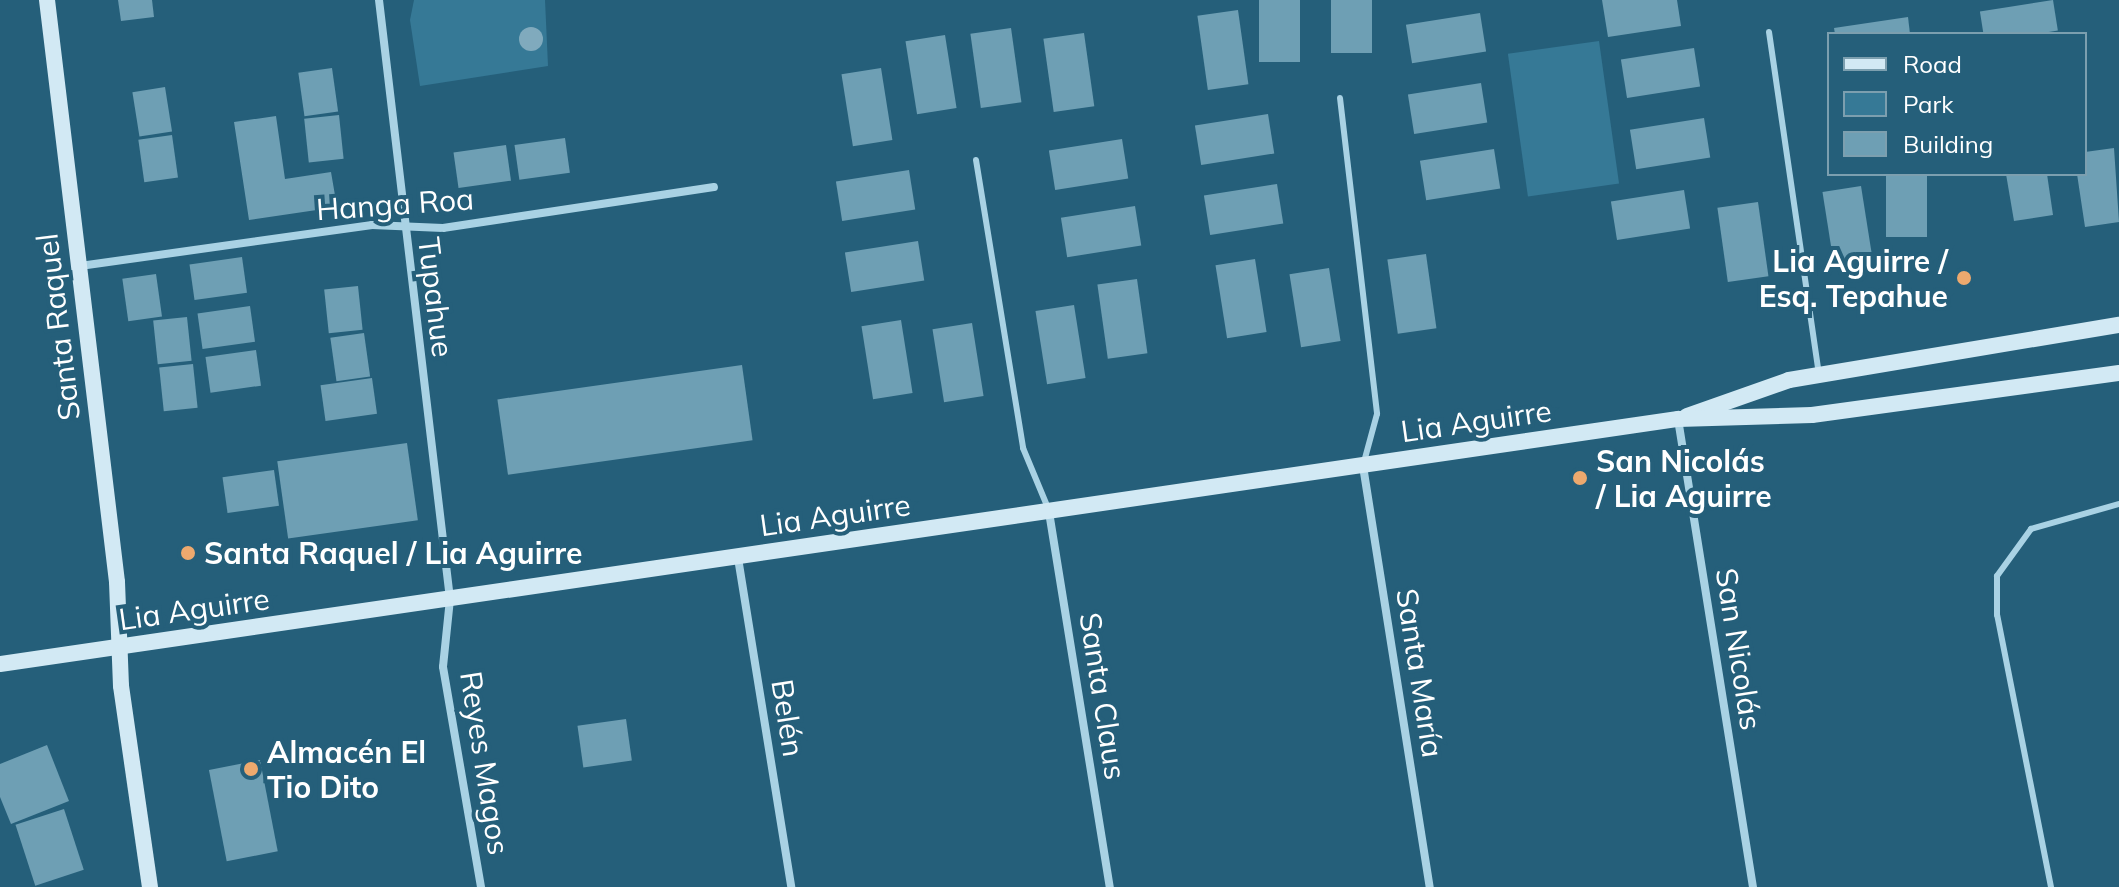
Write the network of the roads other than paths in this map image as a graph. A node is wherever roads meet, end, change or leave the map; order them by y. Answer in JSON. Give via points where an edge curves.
{"nodes":[{"id":1,"x":47,"y":0,"type":"edge"},
{"id":2,"x":379,"y":0,"type":"edge"},
{"id":3,"x":1769,"y":32,"type":"dead end"},
{"id":4,"x":1340,"y":98,"type":"dead end"},
{"id":5,"x":976,"y":160,"type":"dead end"},
{"id":6,"x":714,"y":187,"type":"dead end"},
{"id":7,"x":403,"y":226,"type":"junction"},
{"id":8,"x":79,"y":267,"type":"junction"},
{"id":9,"x":2119,"y":325,"type":"edge"},
{"id":10,"x":2119,"y":373,"type":"edge"},
{"id":11,"x":1819,"y":374,"type":"junction"},
{"id":12,"x":1678,"y":419,"type":"junction"},
{"id":13,"x":1363,"y":466,"type":"junction"},
{"id":14,"x":2119,"y":504,"type":"edge"},
{"id":15,"x":1049,"y":512,"type":"junction"},
{"id":16,"x":738,"y":558,"type":"junction"},
{"id":17,"x":450,"y":599,"type":"junction"},
{"id":18,"x":120,"y":648,"type":"junction"},
{"id":19,"x":0,"y":664,"type":"edge"},
{"id":20,"x":150,"y":887,"type":"edge"},
{"id":21,"x":481,"y":887,"type":"edge"},
{"id":22,"x":791,"y":887,"type":"edge"},
{"id":23,"x":1110,"y":887,"type":"edge"},
{"id":24,"x":1430,"y":887,"type":"edge"},
{"id":25,"x":1753,"y":887,"type":"edge"},
{"id":26,"x":2051,"y":887,"type":"edge"}],
"edges":[{"from":1,"to":8,"type":"main road","name":"Santa Raquel"},
{"from":2,"to":7,"type":"street","name":"Tupahue"},
{"from":3,"to":11,"type":"lane"},
{"from":4,"to":13,"type":"lane","via":[[1377,414]]},
{"from":5,"to":15,"type":"lane","via":[[1023,448]]},
{"from":6,"to":7,"type":"street","name":"Hanga Roa","via":[[443,228]]},
{"from":7,"to":8,"type":"street","name":"Hanga Roa","via":[[372,225]]},
{"from":7,"to":17,"type":"street","name":"Tupahue"},
{"from":8,"to":18,"type":"main road","name":"Santa Raquel"},
{"from":9,"to":11,"type":"main road","name":"Lia Aguirre"},
{"from":10,"to":12,"type":"main road","name":"Lia Aguirre","via":[[1812,415]]},
{"from":11,"to":12,"type":"main road","name":"Lia Aguirre"},
{"from":12,"to":13,"type":"main road","name":"Lia Aguirre"},
{"from":12,"to":25,"type":"street","name":"San Nicolás"},
{"from":13,"to":15,"type":"main road","name":"Lia Aguirre"},
{"from":13,"to":24,"type":"street","name":"Santa María"},
{"from":14,"to":26,"type":"lane","via":[[2031,529],[1997,576],[1997,615]]},
{"from":15,"to":16,"type":"main road","name":"Lia Aguirre"},
{"from":15,"to":23,"type":"street","name":"Santa Claus"},
{"from":16,"to":17,"type":"main road","name":"Lia Aguirre"},
{"from":16,"to":22,"type":"street","name":"Belén"},
{"from":17,"to":18,"type":"main road","name":"Lia Aguirre"},
{"from":17,"to":21,"type":"street","name":"Reyes Magos","via":[[443,667]]},
{"from":18,"to":19,"type":"main road","name":"Lia Aguirre"},
{"from":18,"to":20,"type":"main road","name":"Santa Raquel"}]}
